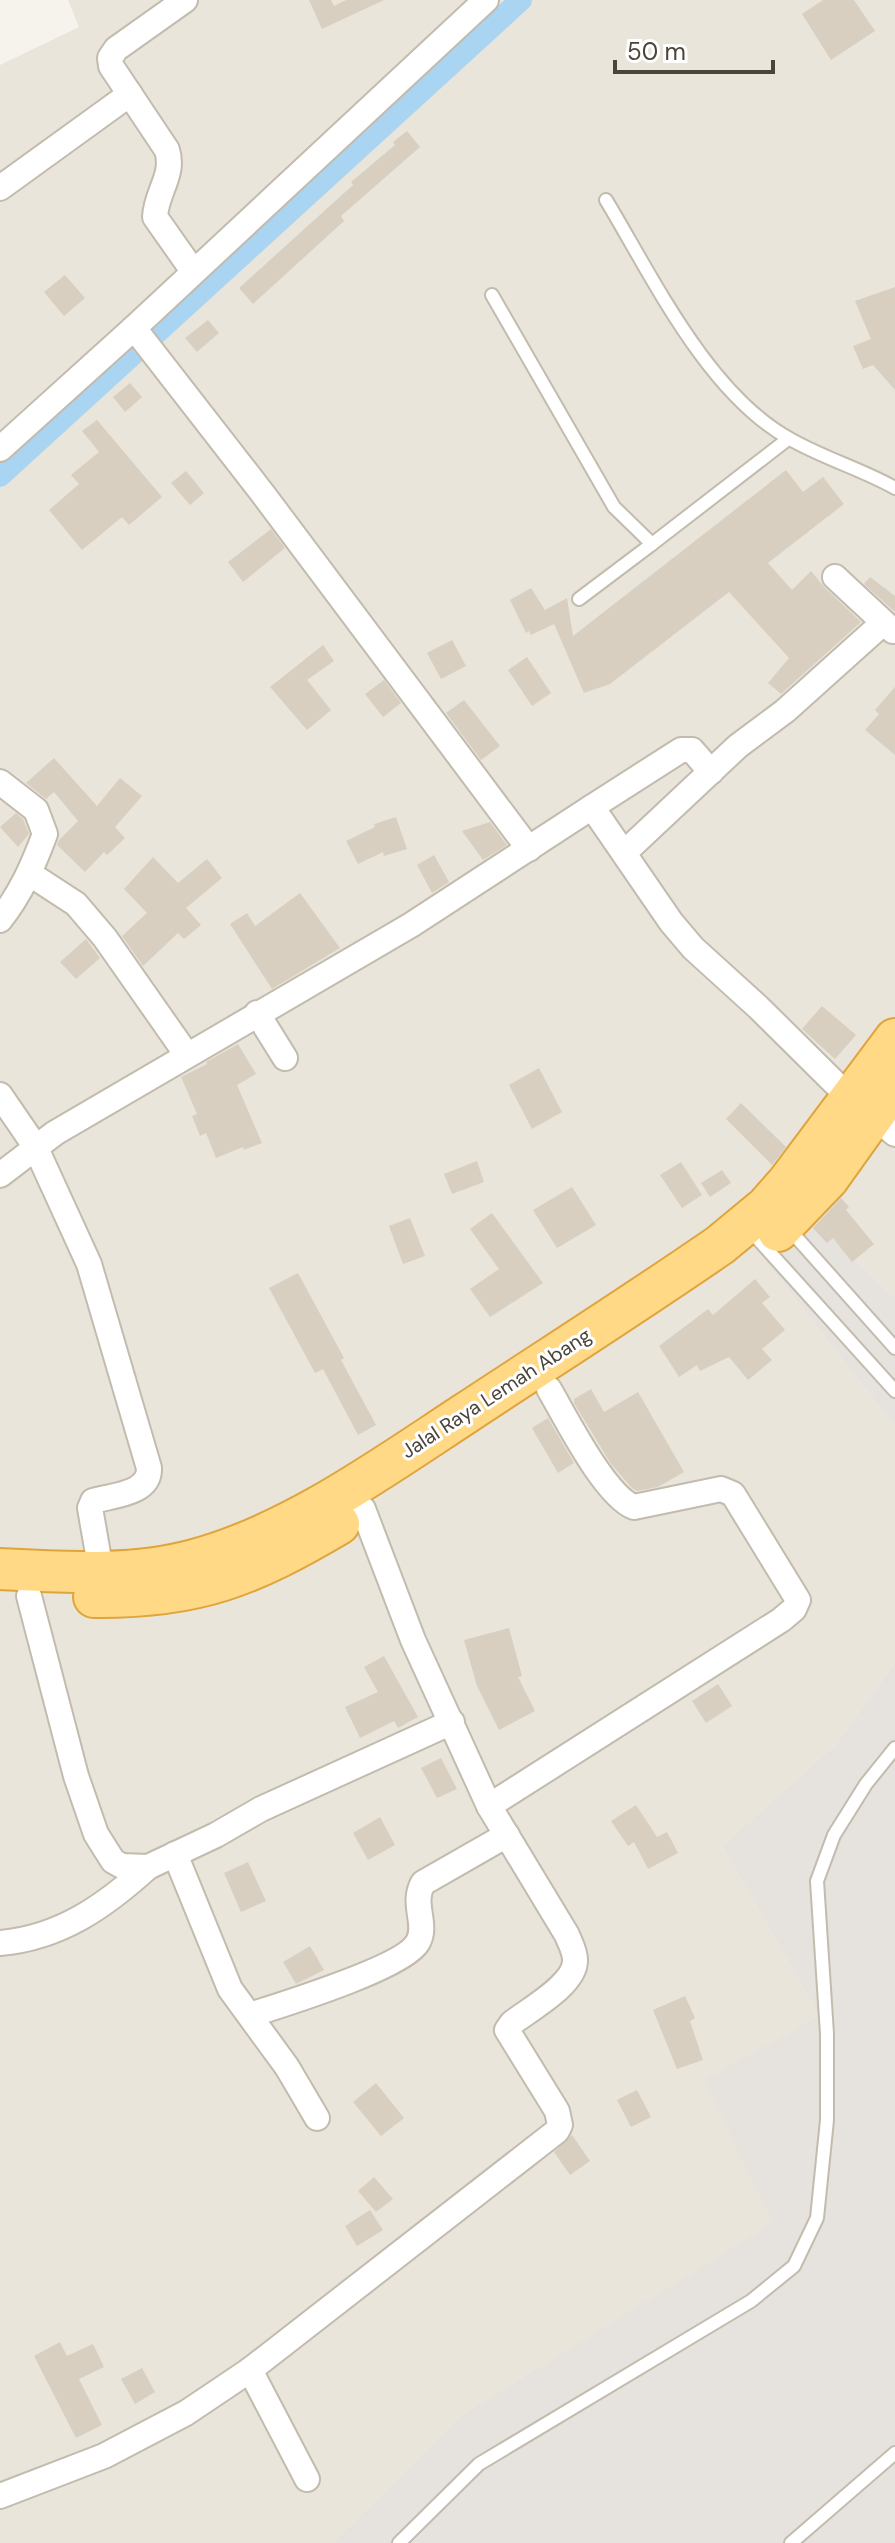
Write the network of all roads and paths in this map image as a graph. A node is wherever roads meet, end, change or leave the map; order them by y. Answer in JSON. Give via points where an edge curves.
{"nodes":[{"id":1,"x":185,"y":0,"type":"edge"},
{"id":2,"x":486,"y":0,"type":"edge"},
{"id":3,"x":130,"y":94,"type":"junction"},
{"id":4,"x":0,"y":188,"type":"edge"},
{"id":5,"x":606,"y":200,"type":"dead end"},
{"id":6,"x":193,"y":271,"type":"junction"},
{"id":7,"x":492,"y":295,"type":"dead end"},
{"id":8,"x":137,"y":332,"type":"junction"},
{"id":9,"x":4,"y":437,"type":"edge"},
{"id":10,"x":788,"y":439,"type":"junction"},
{"id":11,"x":895,"y":488,"type":"edge"},
{"id":12,"x":652,"y":544,"type":"junction"},
{"id":13,"x":835,"y":577,"type":"dead end"},
{"id":14,"x":579,"y":599,"type":"dead end"},
{"id":15,"x":889,"y":628,"type":"edge"},
{"id":16,"x":711,"y":772,"type":"junction"},
{"id":17,"x":0,"y":782,"type":"edge"},
{"id":18,"x":592,"y":807,"type":"junction"},
{"id":19,"x":529,"y":849,"type":"junction"},
{"id":20,"x":624,"y":853,"type":"junction"},
{"id":21,"x":30,"y":874,"type":"junction"},
{"id":22,"x":0,"y":920,"type":"edge"},
{"id":23,"x":257,"y":1013,"type":"junction"},
{"id":24,"x":895,"y":1039,"type":"edge"},
{"id":25,"x":187,"y":1055,"type":"junction"},
{"id":26,"x":285,"y":1058,"type":"dead end"},
{"id":27,"x":0,"y":1095,"type":"edge"},
{"id":28,"x":879,"y":1108,"type":"edge"},
{"id":29,"x":35,"y":1146,"type":"junction"},
{"id":30,"x":0,"y":1175,"type":"edge"},
{"id":31,"x":764,"y":1225,"type":"junction"},
{"id":32,"x":895,"y":1348,"type":"edge"},
{"id":33,"x":549,"y":1389,"type":"junction"},
{"id":34,"x":895,"y":1391,"type":"edge"},
{"id":35,"x":363,"y":1509,"type":"junction"},
{"id":36,"x":0,"y":1569,"type":"edge"},
{"id":37,"x":101,"y":1571,"type":"junction"},
{"id":38,"x":15,"y":1596,"type":"edge"},
{"id":39,"x":452,"y":1722,"type":"junction"},
{"id":40,"x":895,"y":1748,"type":"edge"},
{"id":41,"x":489,"y":1806,"type":"junction"},
{"id":42,"x":507,"y":1835,"type":"junction"},
{"id":43,"x":175,"y":1854,"type":"junction"},
{"id":44,"x":148,"y":1867,"type":"junction"},
{"id":45,"x":0,"y":1943,"type":"edge"},
{"id":46,"x":250,"y":2015,"type":"junction"},
{"id":47,"x":317,"y":2118,"type":"dead end"},
{"id":48,"x":250,"y":2370,"type":"junction"},
{"id":49,"x":895,"y":2453,"type":"edge"},
{"id":50,"x":307,"y":2479,"type":"dead end"},
{"id":51,"x":0,"y":2496,"type":"edge"},
{"id":52,"x":399,"y":2543,"type":"edge"},
{"id":53,"x":791,"y":2543,"type":"edge"}],
"edges":[{"from":1,"to":3,"type":"street","via":[[110,58]]},
{"from":2,"to":6,"type":"street"},
{"from":3,"to":4,"type":"street"},
{"from":3,"to":6,"type":"street","via":[[171,162],[155,217]]},
{"from":5,"to":10,"type":"lane","via":[[696,350],[742,403]]},
{"from":6,"to":8,"type":"street"},
{"from":7,"to":12,"type":"lane","via":[[614,507]]},
{"from":8,"to":9,"type":"street"},
{"from":8,"to":19,"type":"street"},
{"from":10,"to":11,"type":"lane"},
{"from":10,"to":12,"type":"lane"},
{"from":12,"to":14,"type":"lane"},
{"from":13,"to":15,"type":"street"},
{"from":15,"to":16,"type":"street"},
{"from":16,"to":18,"type":"street","via":[[694,752],[681,750]]},
{"from":16,"to":20,"type":"street"},
{"from":17,"to":21,"type":"street","via":[[36,810],[45,834]]},
{"from":18,"to":19,"type":"street"},
{"from":18,"to":20,"type":"street"},
{"from":19,"to":23,"type":"street","via":[[411,925]]},
{"from":20,"to":28,"type":"street","via":[[693,948]]},
{"from":21,"to":22,"type":"street"},
{"from":21,"to":25,"type":"street","via":[[76,904]]},
{"from":23,"to":25,"type":"street"},
{"from":23,"to":26,"type":"street"},
{"from":24,"to":28,"type":"highway","name":"Jalal Raya Lemah Abang"},
{"from":25,"to":29,"type":"street"},
{"from":27,"to":29,"type":"street"},
{"from":28,"to":31,"type":"highway","name":"Jalal Raya Lemah Abang"},
{"from":29,"to":30,"type":"street"},
{"from":29,"to":37,"type":"street","via":[[89,1264],[149,1468],[140,1488],[93,1501]]},
{"from":31,"to":32,"type":"lane"},
{"from":31,"to":33,"type":"highway","name":"Jalal Raya Lemah Abang","via":[[692,1295]]},
{"from":31,"to":34,"type":"lane"},
{"from":31,"to":37,"type":"highway","name":"Jalal Raya Lemah Abang","via":[[287,1523],[191,1561]]},
{"from":33,"to":35,"type":"highway","name":"Jalal Raya Lemah Abang"},
{"from":33,"to":41,"type":"street","via":[[625,1504],[634,1507],[721,1489],[733,1494],[798,1600],[781,1620]]},
{"from":35,"to":38,"type":"highway","name":"Jalal Raya Lemah Abang","via":[[287,1555],[205,1587],[126,1597]]},
{"from":35,"to":39,"type":"street","via":[[413,1640]]},
{"from":36,"to":37,"type":"highway","name":"Jalal Raya Lemah Abang"},
{"from":38,"to":44,"type":"street","via":[[96,1834],[119,1865]]},
{"from":39,"to":41,"type":"street"},
{"from":39,"to":43,"type":"street"},
{"from":40,"to":52,"type":"lane","via":[[834,1835],[817,1881],[827,2120],[817,2218],[794,2266],[751,2301],[479,2464]]},
{"from":41,"to":42,"type":"street"},
{"from":42,"to":46,"type":"street","via":[[423,1883],[417,1893],[419,1941],[409,1954]]},
{"from":42,"to":48,"type":"street","via":[[567,1935],[576,1963],[565,1983],[507,2030],[557,2111],[560,2125]]},
{"from":43,"to":44,"type":"street"},
{"from":43,"to":46,"type":"street","via":[[230,1989]]},
{"from":44,"to":45,"type":"street","via":[[80,1919],[35,1938]]},
{"from":46,"to":47,"type":"street"},
{"from":48,"to":50,"type":"street"},
{"from":48,"to":51,"type":"street","via":[[152,2433]]},
{"from":49,"to":53,"type":"lane"}]}
